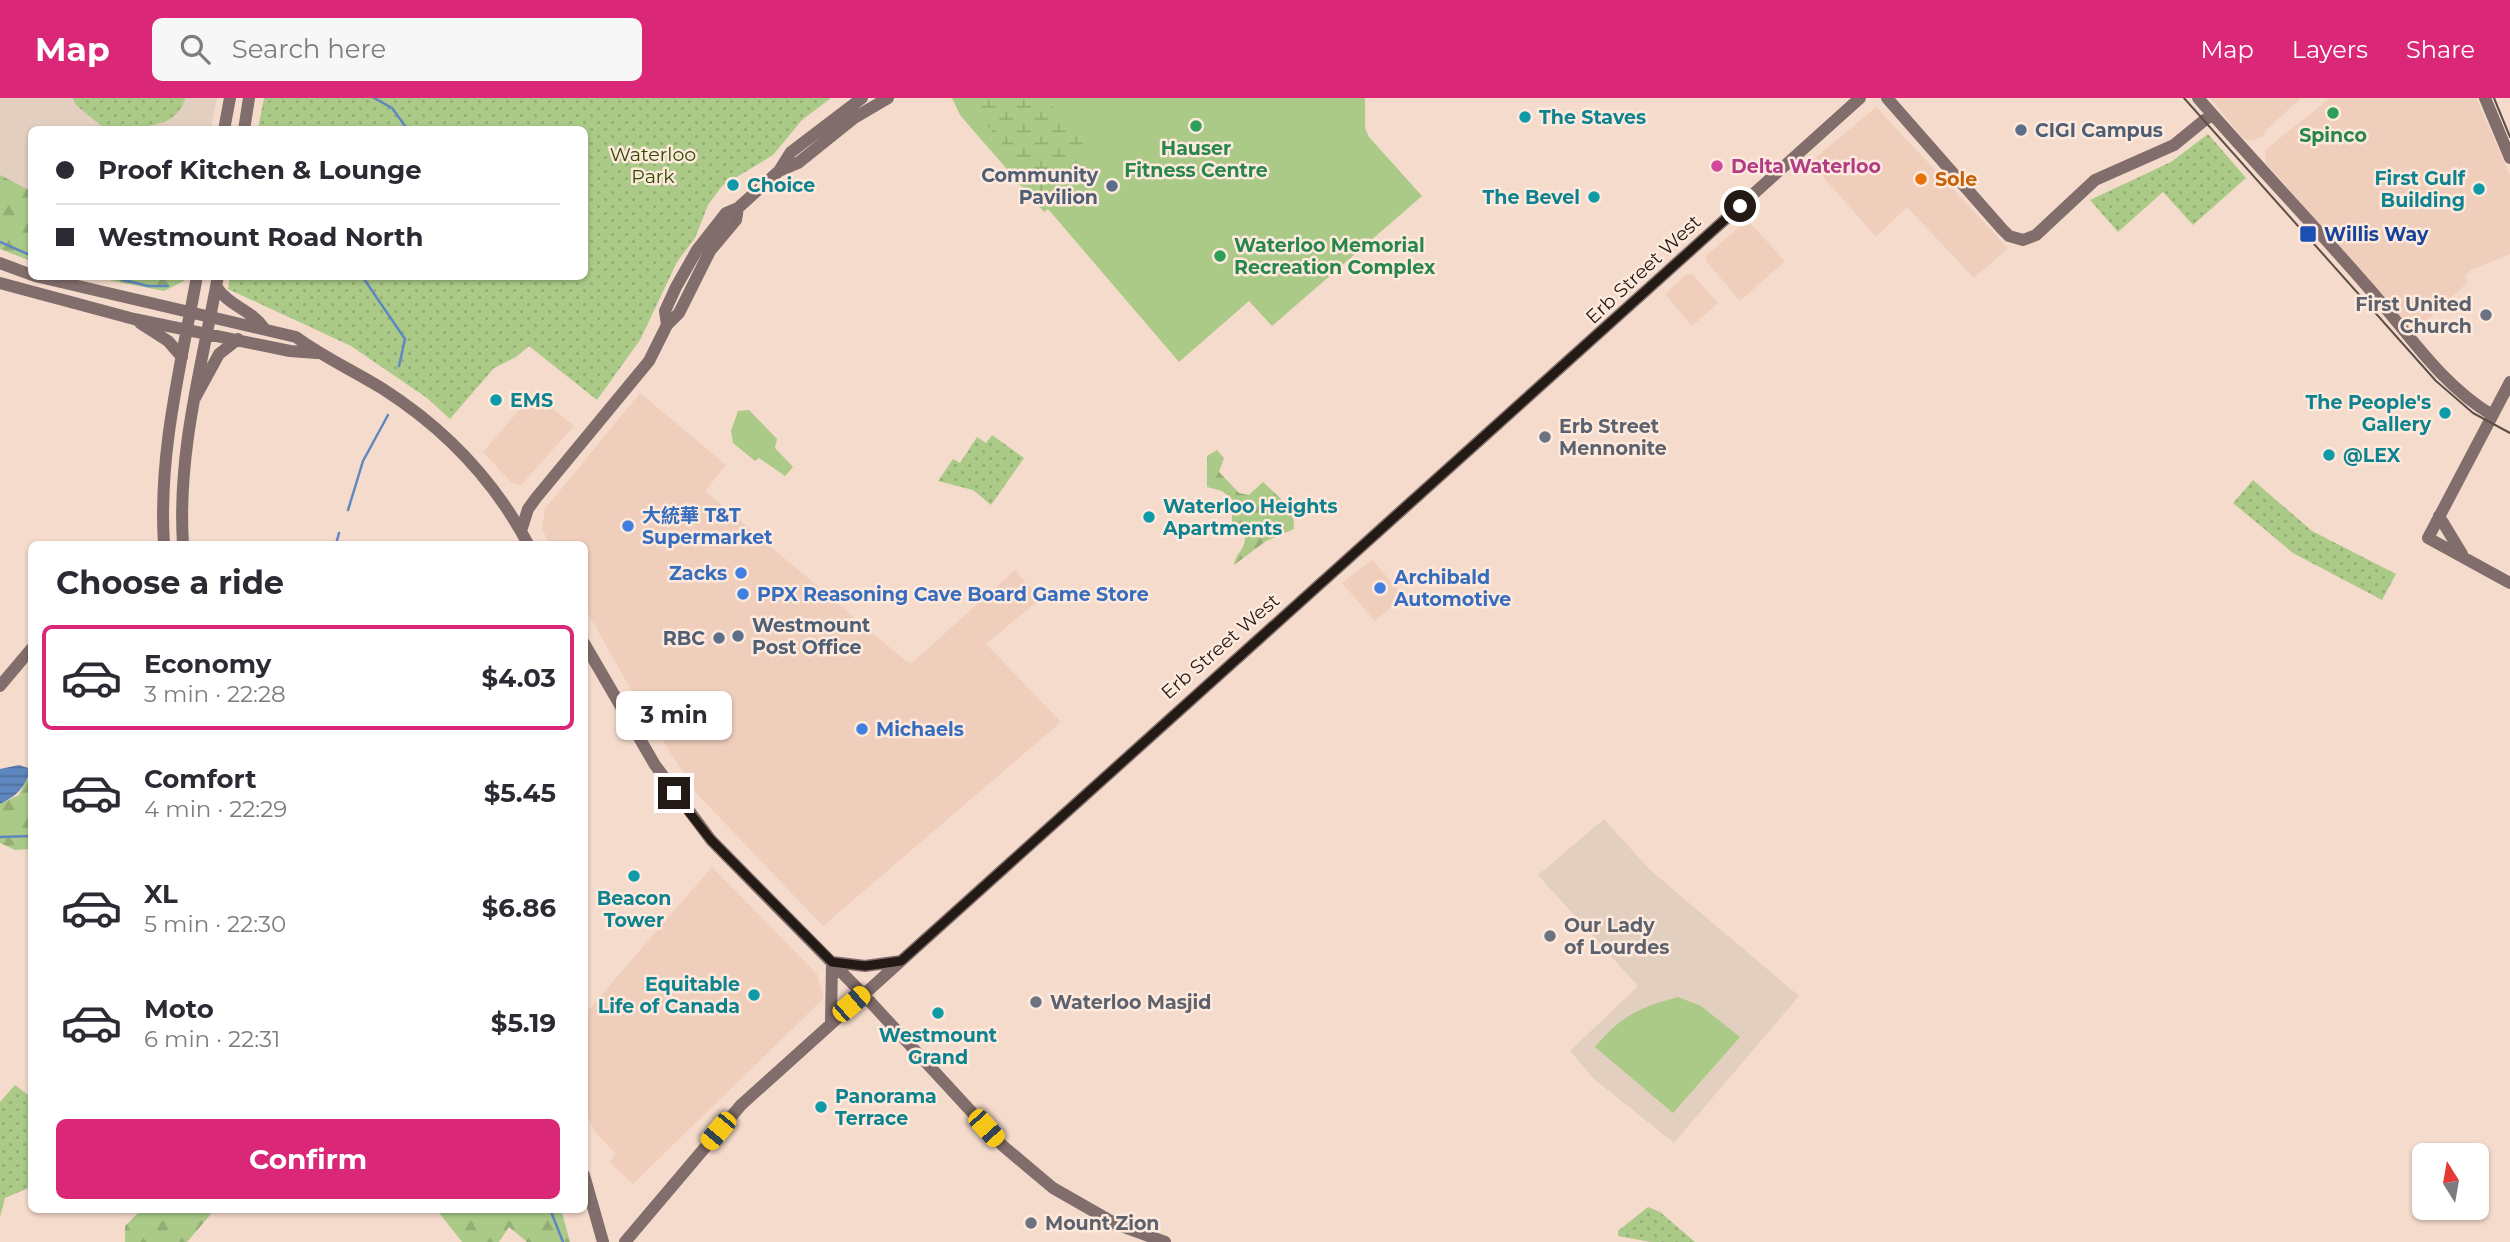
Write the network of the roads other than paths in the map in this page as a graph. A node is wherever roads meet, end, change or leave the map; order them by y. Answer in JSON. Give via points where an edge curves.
{"nodes":[{"id":1,"x":230,"y":98,"type":"edge"},
{"id":2,"x":249,"y":98,"type":"edge"},
{"id":3,"x":862,"y":98,"type":"edge"},
{"id":4,"x":888,"y":98,"type":"edge"},
{"id":5,"x":1860,"y":98,"type":"edge"},
{"id":6,"x":1887,"y":98,"type":"edge"},
{"id":7,"x":2198,"y":98,"type":"edge"},
{"id":8,"x":2485,"y":98,"type":"edge"},
{"id":9,"x":2212,"y":114,"type":"junction"},
{"id":10,"x":225,"y":126,"type":"edge"},
{"id":11,"x":245,"y":126,"type":"edge"},
{"id":12,"x":2510,"y":159,"type":"edge"},
{"id":13,"x":779,"y":171,"type":"junction"},
{"id":14,"x":0,"y":263,"type":"edge"},
{"id":15,"x":28,"y":274,"type":"edge"},
{"id":16,"x":47,"y":280,"type":"edge"},
{"id":17,"x":196,"y":280,"type":"edge"},
{"id":18,"x":217,"y":281,"type":"edge"},
{"id":19,"x":0,"y":283,"type":"edge"},
{"id":20,"x":191,"y":311,"type":"junction"},
{"id":21,"x":210,"y":315,"type":"junction"},
{"id":22,"x":134,"y":319,"type":"junction"},
{"id":23,"x":187,"y":328,"type":"junction"},
{"id":24,"x":264,"y":328,"type":"junction"},
{"id":25,"x":206,"y":332,"type":"junction"},
{"id":26,"x":238,"y":339,"type":"junction"},
{"id":27,"x":317,"y":353,"type":"junction"},
{"id":28,"x":181,"y":356,"type":"junction"},
{"id":29,"x":2510,"y":382,"type":"edge"},
{"id":30,"x":193,"y":401,"type":"junction"},
{"id":31,"x":2492,"y":415,"type":"junction"},
{"id":32,"x":2439,"y":516,"type":"junction"},
{"id":33,"x":521,"y":531,"type":"junction"},
{"id":34,"x":164,"y":541,"type":"edge"},
{"id":35,"x":183,"y":541,"type":"edge"},
{"id":36,"x":526,"y":541,"type":"edge"},
{"id":37,"x":2463,"y":557,"type":"junction"},
{"id":38,"x":2510,"y":583,"type":"edge"},
{"id":39,"x":588,"y":650,"type":"edge"},
{"id":40,"x":28,"y":653,"type":"edge"},
{"id":41,"x":0,"y":686,"type":"edge"},
{"id":42,"x":901,"y":961,"type":"junction"},
{"id":43,"x":832,"y":962,"type":"junction"},
{"id":44,"x":863,"y":994,"type":"junction"},
{"id":45,"x":831,"y":1023,"type":"junction"},
{"id":46,"x":588,"y":1189,"type":"edge"},
{"id":47,"x":603,"y":1242,"type":"edge"},
{"id":48,"x":625,"y":1242,"type":"edge"},
{"id":49,"x":1165,"y":1242,"type":"edge"}],
"edges":[{"from":1,"to":10,"type":"main road"},
{"from":2,"to":11,"type":"main road"},
{"from":3,"to":13,"type":"main road","via":[[791,152]]},
{"from":4,"to":13,"type":"main road","via":[[834,132],[798,163]]},
{"from":5,"to":42,"type":"main road","name":"Erb Street West"},
{"from":6,"to":9,"type":"main road","via":[[2002,229],[2022,240],[2036,235],[2095,180],[2174,145]]},
{"from":7,"to":9,"type":"main road"},
{"from":8,"to":12,"type":"main road"},
{"from":9,"to":31,"type":"main road","via":[[2368,287],[2438,373]]},
{"from":13,"to":33,"type":"main road","via":[[738,208],[726,213],[697,250],[665,311],[667,325],[649,362],[536,498]]},
{"from":14,"to":15,"type":"main road"},
{"from":16,"to":20,"type":"main road"},
{"from":17,"to":20,"type":"main road"},
{"from":18,"to":21,"type":"main road"},
{"from":18,"to":24,"type":"main road","via":[[232,304],[257,317]]},
{"from":19,"to":22,"type":"main road"},
{"from":20,"to":21,"type":"main road"},
{"from":20,"to":23,"type":"main road"},
{"from":21,"to":24,"type":"main road"},
{"from":21,"to":25,"type":"main road"},
{"from":22,"to":23,"type":"main road"},
{"from":22,"to":28,"type":"main road","via":[[168,341]]},
{"from":23,"to":25,"type":"main road"},
{"from":23,"to":28,"type":"main road"},
{"from":24,"to":27,"type":"main road","via":[[296,337]]},
{"from":25,"to":26,"type":"main road"},
{"from":25,"to":30,"type":"main road"},
{"from":26,"to":27,"type":"main road"},
{"from":26,"to":30,"type":"main road","via":[[219,354]]},
{"from":27,"to":33,"type":"main road","via":[[386,391],[432,426],[484,476]]},
{"from":28,"to":34,"type":"main road","via":[[164,475]]},
{"from":29,"to":31,"type":"main road"},
{"from":30,"to":35,"type":"main road","via":[[183,478]]},
{"from":31,"to":32,"type":"main road"},
{"from":32,"to":37,"type":"main road"},
{"from":32,"to":37,"type":"main road","via":[[2428,538]]},
{"from":33,"to":36,"type":"main road"},
{"from":37,"to":38,"type":"main road"},
{"from":39,"to":43,"type":"main road","via":[[674,793],[711,840]]},
{"from":40,"to":41,"type":"main road"},
{"from":42,"to":43,"type":"main road","via":[[865,966]]},
{"from":42,"to":44,"type":"main road","name":"Erb Street West"},
{"from":43,"to":44,"type":"main road"},
{"from":43,"to":45,"type":"main road"},
{"from":44,"to":45,"type":"main road","name":"Erb Street West"},
{"from":44,"to":49,"type":"main road","via":[[1003,1146],[1043,1180],[1116,1224]]},
{"from":45,"to":48,"type":"main road","name":"Erb Street West","via":[[741,1105]]},
{"from":46,"to":47,"type":"main road"}]}
